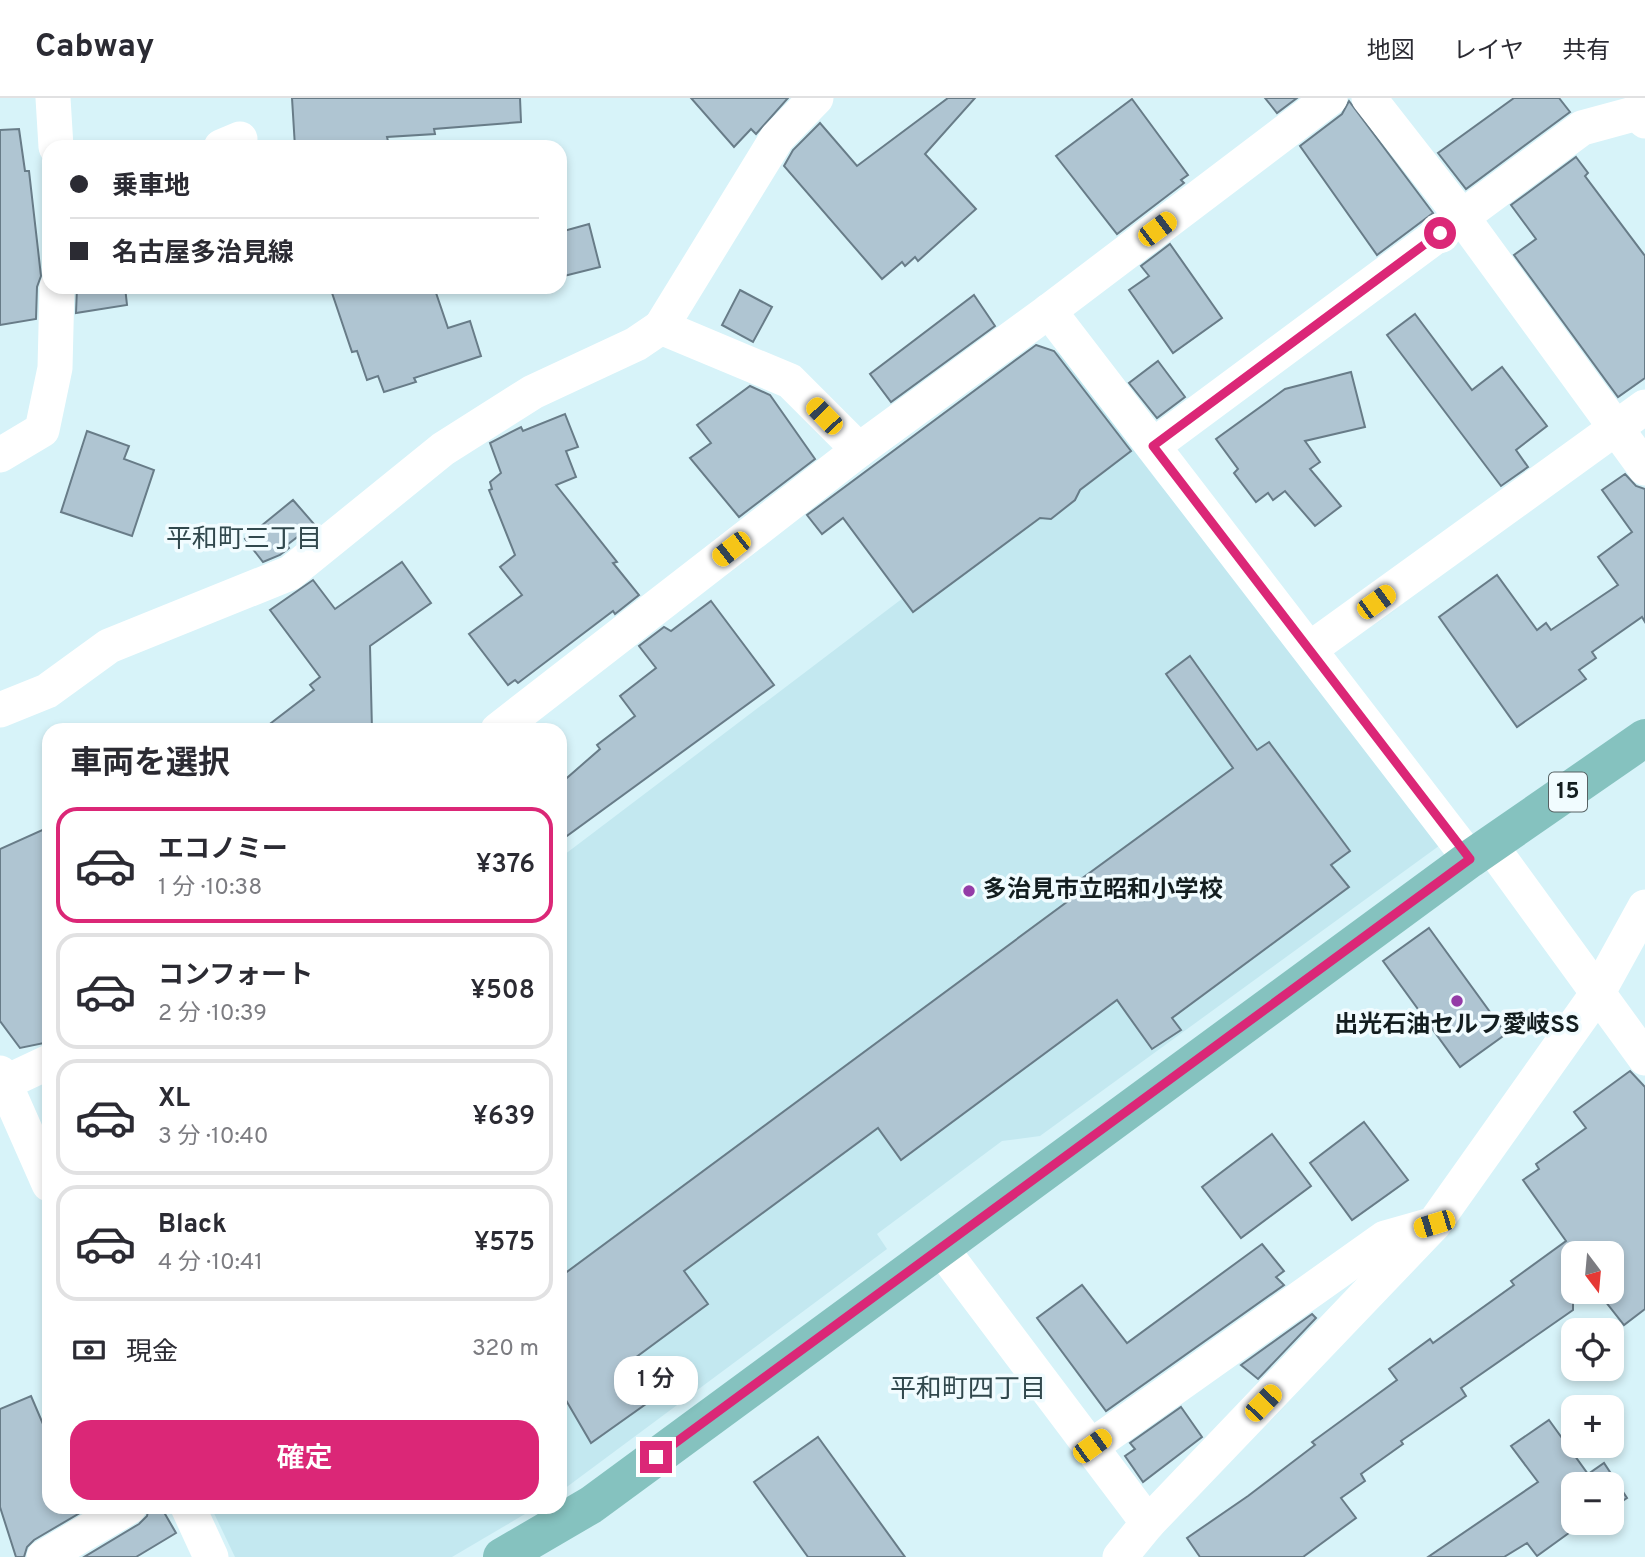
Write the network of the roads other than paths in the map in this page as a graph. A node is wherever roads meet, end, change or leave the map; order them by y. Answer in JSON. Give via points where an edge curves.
{"nodes":[{"id":1,"x":54,"y":98,"type":"edge"},
{"id":2,"x":816,"y":98,"type":"edge"},
{"id":3,"x":1330,"y":98,"type":"edge"},
{"id":4,"x":1369,"y":98,"type":"edge"},
{"id":5,"x":1645,"y":121,"type":"edge"},
{"id":6,"x":56,"y":140,"type":"edge"},
{"id":7,"x":1462,"y":217,"type":"junction"},
{"id":8,"x":57,"y":294,"type":"edge"},
{"id":9,"x":1049,"y":312,"type":"junction"},
{"id":10,"x":661,"y":327,"type":"junction"},
{"id":11,"x":1645,"y":407,"type":"edge"},
{"id":12,"x":1616,"y":429,"type":"junction"},
{"id":13,"x":1153,"y":446,"type":"junction"},
{"id":14,"x":859,"y":450,"type":"junction"},
{"id":15,"x":0,"y":455,"type":"edge"},
{"id":16,"x":1645,"y":468,"type":"edge"},
{"id":17,"x":1310,"y":649,"type":"junction"},
{"id":18,"x":0,"y":710,"type":"edge"},
{"id":19,"x":507,"y":723,"type":"edge"},
{"id":20,"x":1645,"y":738,"type":"edge"},
{"id":21,"x":1480,"y":853,"type":"junction"},
{"id":22,"x":1645,"y":907,"type":"edge"},
{"id":23,"x":1597,"y":994,"type":"junction"},
{"id":24,"x":1645,"y":1058,"type":"edge"},
{"id":25,"x":42,"y":1065,"type":"edge"},
{"id":26,"x":2,"y":1081,"type":"edge"},
{"id":27,"x":42,"y":1169,"type":"edge"},
{"id":28,"x":1434,"y":1224,"type":"junction"},
{"id":29,"x":941,"y":1248,"type":"junction"},
{"id":30,"x":1092,"y":1446,"type":"junction"},
{"id":31,"x":117,"y":1514,"type":"edge"},
{"id":32,"x":191,"y":1514,"type":"edge"},
{"id":33,"x":1148,"y":1523,"type":"junction"},
{"id":34,"x":44,"y":1557,"type":"edge"},
{"id":35,"x":211,"y":1557,"type":"edge"},
{"id":36,"x":502,"y":1557,"type":"edge"},
{"id":37,"x":1120,"y":1557,"type":"edge"}],
"edges":[{"from":1,"to":6,"type":"street"},
{"from":2,"to":10,"type":"street","via":[[777,138]]},
{"from":3,"to":9,"type":"street"},
{"from":4,"to":7,"type":"street"},
{"from":5,"to":7,"type":"street","via":[[1637,113],[1582,128]]},
{"from":7,"to":12,"type":"street"},
{"from":7,"to":13,"type":"street"},
{"from":8,"to":15,"type":"street","via":[[55,368],[42,430]]},
{"from":9,"to":13,"type":"street"},
{"from":9,"to":14,"type":"street"},
{"from":10,"to":14,"type":"street","via":[[790,381]]},
{"from":10,"to":18,"type":"street","via":[[636,344],[533,391],[443,449],[290,573],[109,646],[47,691]]},
{"from":11,"to":12,"type":"street"},
{"from":12,"to":16,"type":"street"},
{"from":12,"to":17,"type":"street"},
{"from":13,"to":17,"type":"street"},
{"from":14,"to":19,"type":"street"},
{"from":17,"to":21,"type":"street"},
{"from":20,"to":21,"type":"main road","number":"15"},
{"from":21,"to":23,"type":"street"},
{"from":21,"to":29,"type":"main road","number":"15"},
{"from":22,"to":23,"type":"street"},
{"from":23,"to":24,"type":"street"},
{"from":23,"to":28,"type":"street"},
{"from":25,"to":26,"type":"street"},
{"from":26,"to":27,"type":"street"},
{"from":28,"to":30,"type":"street","via":[[1385,1238]]},
{"from":28,"to":33,"type":"street"},
{"from":29,"to":30,"type":"street"},
{"from":29,"to":36,"type":"main road","number":"15","via":[[591,1505]]},
{"from":30,"to":33,"type":"street"},
{"from":31,"to":34,"type":"street"},
{"from":32,"to":35,"type":"street"},
{"from":33,"to":37,"type":"street"}]}
